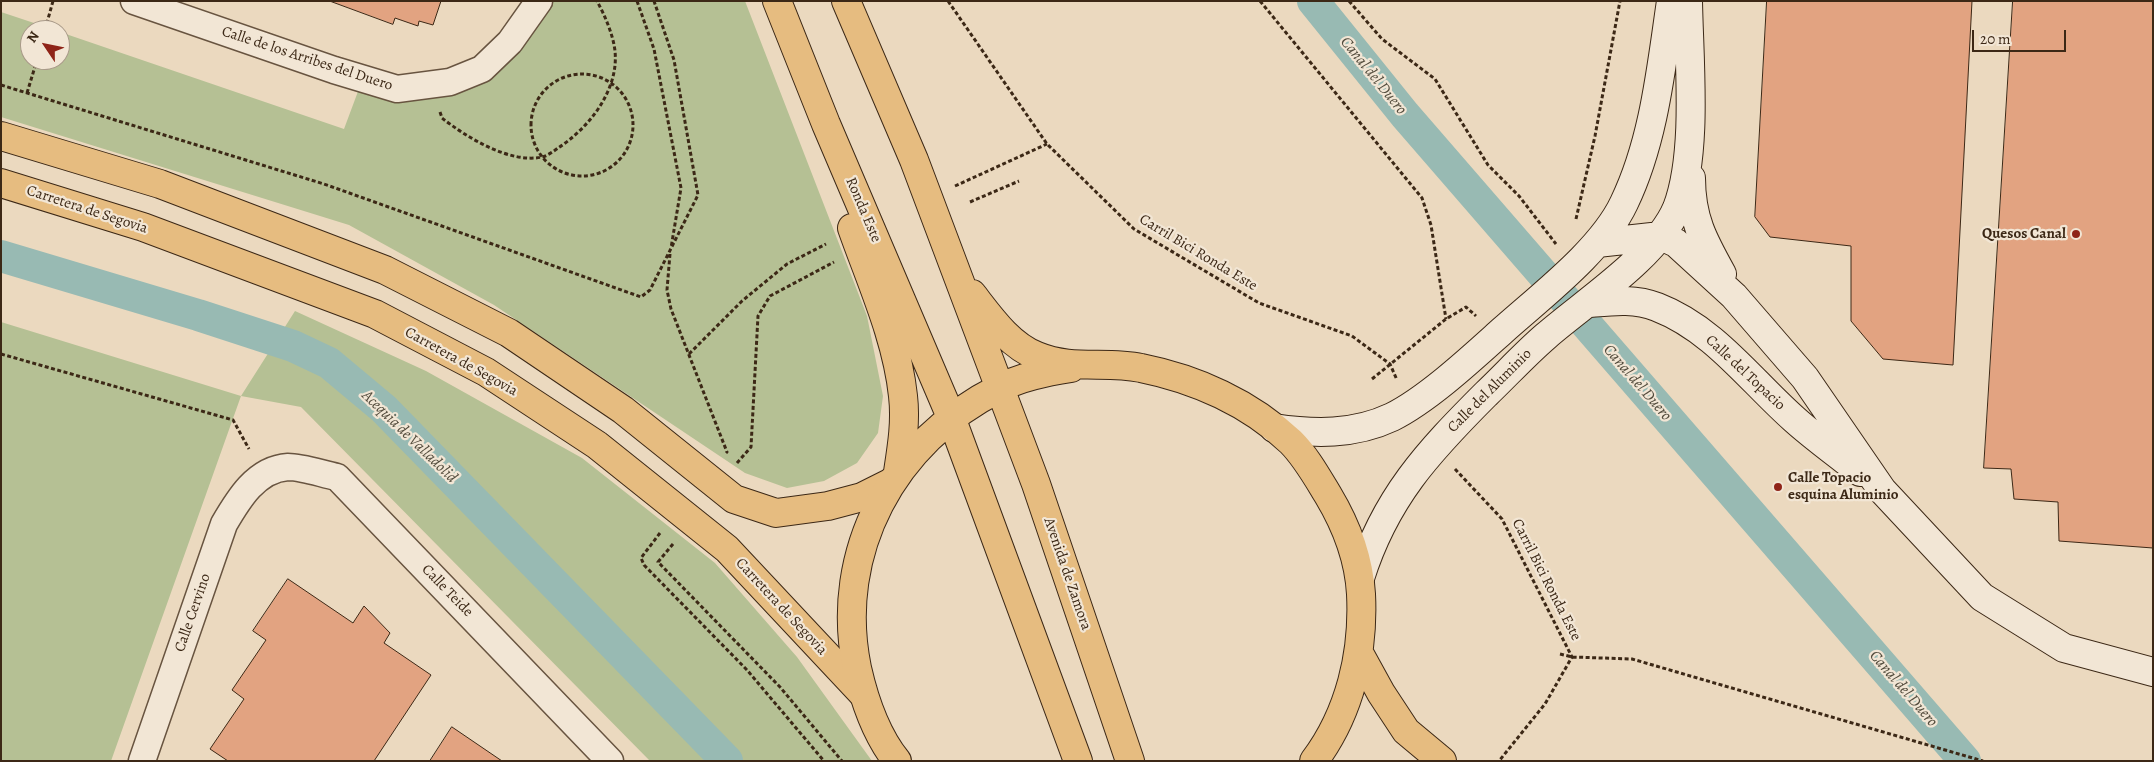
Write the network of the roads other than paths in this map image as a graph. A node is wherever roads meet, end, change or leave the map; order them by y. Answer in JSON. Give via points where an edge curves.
{"nodes":[{"id":1,"x":134,"y":1,"type":"edge"},
{"id":2,"x":539,"y":1,"type":"edge"},
{"id":3,"x":777,"y":1,"type":"edge"},
{"id":4,"x":846,"y":1,"type":"edge"},
{"id":5,"x":1671,"y":1,"type":"edge"},
{"id":6,"x":1688,"y":1,"type":"edge"},
{"id":7,"x":826,"y":124,"type":"junction"},
{"id":8,"x":1,"y":136,"type":"edge"},
{"id":9,"x":1690,"y":137,"type":"junction"},
{"id":10,"x":1,"y":183,"type":"edge"},
{"id":11,"x":1661,"y":236,"type":"junction"},
{"id":12,"x":1597,"y":243,"type":"junction"},
{"id":13,"x":957,"y":274,"type":"junction"},
{"id":14,"x":1734,"y":296,"type":"junction"},
{"id":15,"x":1590,"y":303,"type":"junction"},
{"id":16,"x":1082,"y":366,"type":"junction"},
{"id":17,"x":999,"y":388,"type":"junction"},
{"id":18,"x":951,"y":417,"type":"junction"},
{"id":19,"x":1274,"y":428,"type":"junction"},
{"id":20,"x":263,"y":476,"type":"joint"},
{"id":21,"x":894,"y":478,"type":"junction"},
{"id":22,"x":1882,"y":490,"type":"junction"},
{"id":23,"x":1360,"y":578,"type":"junction"},
{"id":24,"x":1359,"y":653,"type":"junction"},
{"id":25,"x":2153,"y":672,"type":"edge"},
{"id":26,"x":863,"y":694,"type":"junction"},
{"id":27,"x":142,"y":761,"type":"edge"},
{"id":28,"x":610,"y":761,"type":"edge"},
{"id":29,"x":897,"y":761,"type":"edge"},
{"id":30,"x":1078,"y":761,"type":"edge"},
{"id":31,"x":1130,"y":761,"type":"edge"},
{"id":32,"x":1314,"y":761,"type":"edge"},
{"id":33,"x":1442,"y":761,"type":"edge"}],
"edges":[{"from":1,"to":2,"type":"street","name":"Calle de los Arribes del Duero","via":[[397,89],[450,82],[482,69],[510,42]]},
{"from":3,"to":7,"type":"main road","name":"Ronda Este"},
{"from":4,"to":13,"type":"main road","via":[[914,160]]},
{"from":5,"to":12,"type":"street","via":[[1648,136],[1624,203]]},
{"from":6,"to":9,"type":"street","name":"Calle del Aluminio"},
{"from":7,"to":18,"type":"main road","name":"Ronda Este"},
{"from":7,"to":21,"type":"main road","via":[[826,166],[852,228],[896,358],[903,395],[904,430]]},
{"from":8,"to":21,"type":"main road","via":[[160,184],[385,270],[509,333],[623,410],[734,500],[776,513],[828,506],[862,497]]},
{"from":9,"to":11,"type":"street","name":"Calle del Aluminio","via":[[1677,207]]},
{"from":9,"to":14,"type":"street","name":"Calle del Topacio","via":[[1694,215],[1699,232]]},
{"from":10,"to":26,"type":"main road","name":"Carretera de Segovia","via":[[143,227],[374,314],[486,372],[598,445],[727,549]]},
{"from":11,"to":12,"type":"street"},
{"from":11,"to":14,"type":"street","name":"Calle del Topacio","via":[[1676,242]]},
{"from":11,"to":15,"type":"street","name":"Calle del Aluminio"},
{"from":12,"to":19,"type":"street","via":[[1563,261],[1530,306],[1454,373],[1392,417],[1331,433]]},
{"from":13,"to":16,"type":"main road","via":[[1015,343],[1035,356]]},
{"from":13,"to":17,"type":"main road"},
{"from":14,"to":22,"type":"street","name":"Calle del Topacio","via":[[1806,378]]},
{"from":15,"to":22,"type":"street","name":"Calle del Topacio","via":[[1636,301],[1657,306],[1685,321],[1713,339],[1795,420]]},
{"from":15,"to":23,"type":"street","name":"Calle del Aluminio","via":[[1546,336],[1449,430],[1420,463],[1386,514]]},
{"from":16,"to":17,"type":"main road","via":[[1039,374]]},
{"from":16,"to":19,"type":"main road","via":[[1139,367],[1194,381],[1244,407]]},
{"from":17,"to":18,"type":"main road"},
{"from":17,"to":31,"type":"main road","name":"Avenida de Zamora","via":[[1036,484]]},
{"from":18,"to":21,"type":"main road","via":[[922,443]]},
{"from":18,"to":30,"type":"main road"},
{"from":19,"to":23,"type":"main road","via":[[1292,443],[1307,463],[1340,516]]},
{"from":20,"to":27,"type":"street","name":"Calle Cervino","via":[[242,495],[224,524]]},
{"from":20,"to":28,"type":"street","name":"Calle Teide","via":[[288,467],[337,477]]},
{"from":21,"to":26,"type":"main road","via":[[875,513],[859,556],[852,602],[853,649]]},
{"from":22,"to":25,"type":"street","name":"Calle del Topacio","via":[[1982,596],[2064,648]]},
{"from":23,"to":24,"type":"main road"},
{"from":24,"to":32,"type":"main road","via":[[1338,721]]},
{"from":24,"to":33,"type":"main road","via":[[1406,731]]},
{"from":26,"to":29,"type":"main road","via":[[889,752]]}]}
